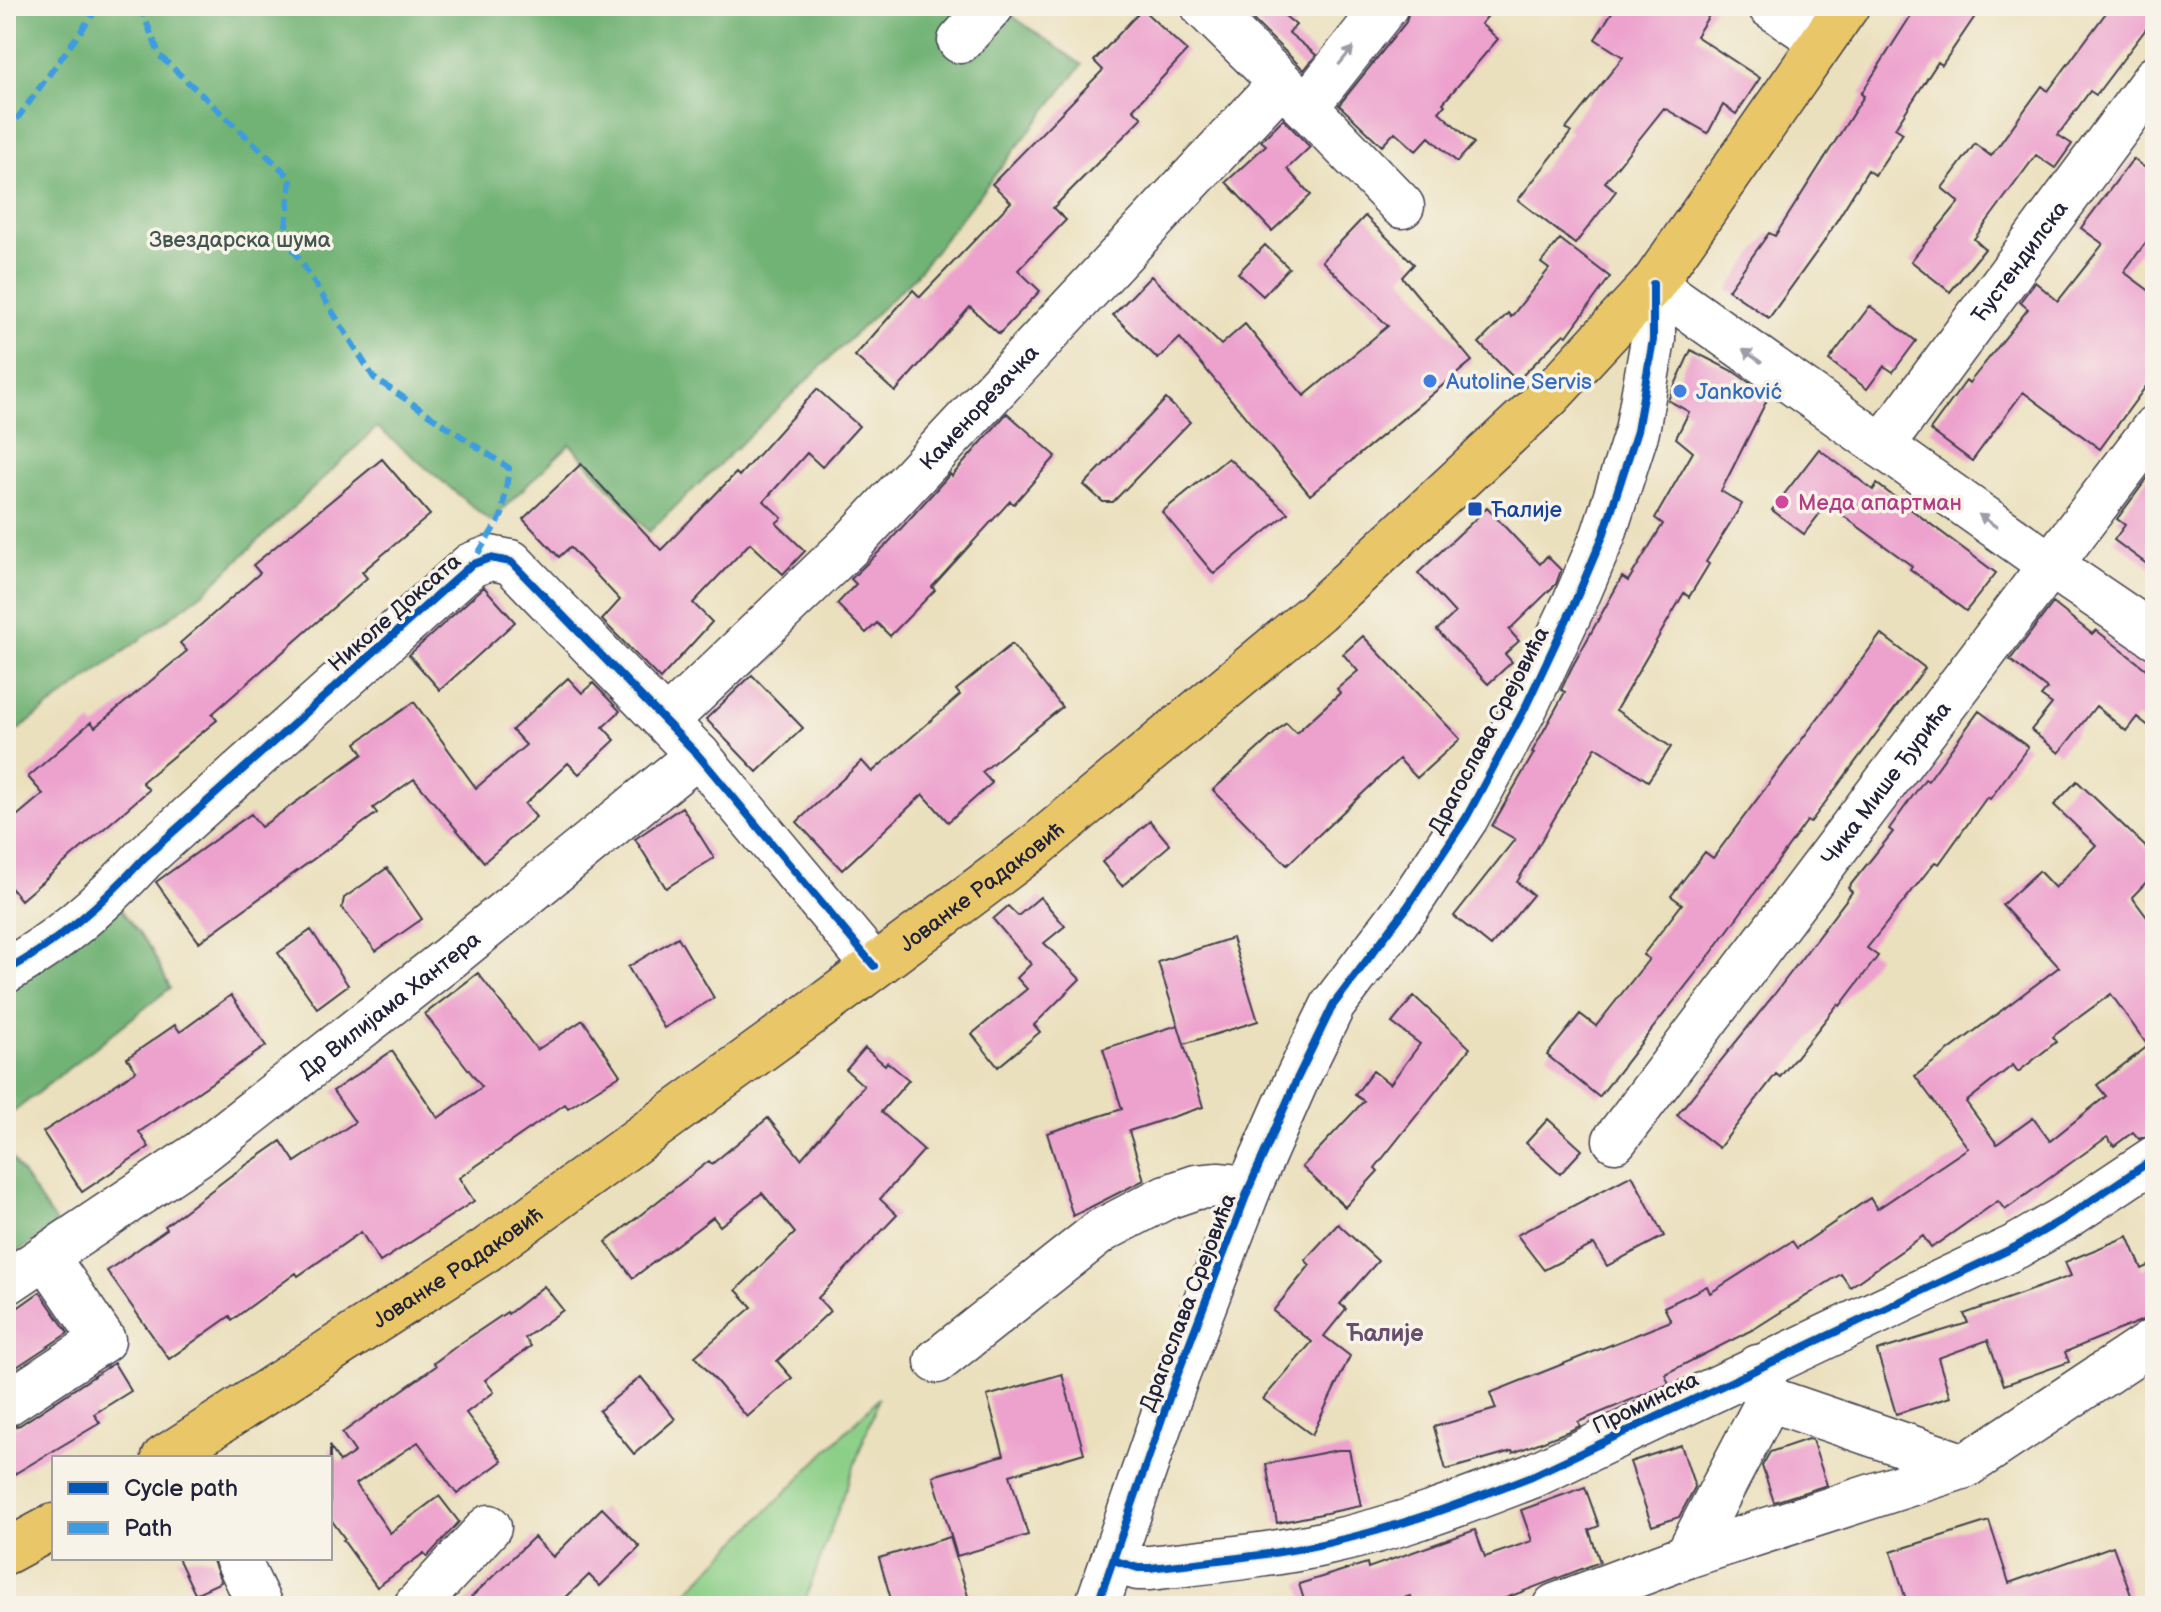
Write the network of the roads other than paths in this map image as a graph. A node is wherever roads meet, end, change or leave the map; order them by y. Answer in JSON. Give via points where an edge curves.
{"nodes":[{"id":1,"x":992,"y":6,"type":"edge"},
{"id":2,"x":1203,"y":6,"type":"edge"},
{"id":3,"x":1386,"y":6,"type":"edge"},
{"id":4,"x":1770,"y":6,"type":"edge"},
{"id":5,"x":1847,"y":6,"type":"edge"},
{"id":6,"x":960,"y":41,"type":"dead end"},
{"id":7,"x":1822,"y":41,"type":"junction"},
{"id":8,"x":2155,"y":78,"type":"edge"},
{"id":9,"x":1294,"y":95,"type":"junction"},
{"id":10,"x":1402,"y":206,"type":"dead end"},
{"id":11,"x":1653,"y":284,"type":"junction"},
{"id":12,"x":2155,"y":427,"type":"edge"},
{"id":13,"x":1882,"y":446,"type":"junction"},
{"id":14,"x":2052,"y":566,"type":"junction"},
{"id":15,"x":2155,"y":636,"type":"edge"},
{"id":16,"x":667,"y":720,"type":"junction"},
{"id":17,"x":698,"y":755,"type":"junction"},
{"id":18,"x":874,"y":966,"type":"junction"},
{"id":19,"x":6,"y":971,"type":"edge"},
{"id":20,"x":1615,"y":1140,"type":"dead end"},
{"id":21,"x":2155,"y":1158,"type":"edge"},
{"id":22,"x":1249,"y":1188,"type":"junction"},
{"id":23,"x":57,"y":1248,"type":"junction"},
{"id":24,"x":6,"y":1283,"type":"edge"},
{"id":25,"x":2155,"y":1340,"type":"edge"},
{"id":26,"x":937,"y":1361,"type":"dead end"},
{"id":27,"x":1763,"y":1383,"type":"junction"},
{"id":28,"x":6,"y":1404,"type":"edge"},
{"id":29,"x":179,"y":1454,"type":"edge"},
{"id":30,"x":1965,"y":1466,"type":"junction"},
{"id":31,"x":52,"y":1527,"type":"edge"},
{"id":32,"x":489,"y":1527,"type":"dead end"},
{"id":33,"x":6,"y":1552,"type":"edge"},
{"id":34,"x":1687,"y":1556,"type":"junction"},
{"id":35,"x":238,"y":1560,"type":"edge"},
{"id":36,"x":1113,"y":1560,"type":"junction"},
{"id":37,"x":260,"y":1606,"type":"edge"},
{"id":38,"x":416,"y":1606,"type":"edge"},
{"id":39,"x":1097,"y":1606,"type":"edge"},
{"id":40,"x":1555,"y":1606,"type":"edge"}],
"edges":[{"from":1,"to":6,"type":"street"},
{"from":2,"to":9,"type":"street"},
{"from":9,"to":3,"type":"street","name":"Каменорезачка","one_way":true},
{"from":4,"to":7,"type":"street"},
{"from":5,"to":7,"type":"main road"},
{"from":7,"to":11,"type":"main road"},
{"from":8,"to":13,"type":"street","name":"Ћустендилска"},
{"from":9,"to":10,"type":"street"},
{"from":9,"to":16,"type":"street","name":"Каменорезачка","via":[[849,546]]},
{"from":13,"to":11,"type":"street","one_way":true},
{"from":11,"to":18,"type":"main road","name":"Јованке Радаковић","via":[[1549,396],[1318,611],[1036,846]]},
{"from":11,"to":22,"type":"street","name":"Драгослава Срејовића","via":[[1653,340],[1637,431],[1574,604],[1466,818],[1333,1005]]},
{"from":12,"to":14,"type":"street","name":"Чика Мише Ђурића"},
{"from":14,"to":13,"type":"street","one_way":true},
{"from":14,"to":15,"type":"street"},
{"from":14,"to":20,"type":"street","name":"Чика Мише Ђурића"},
{"from":16,"to":17,"type":"street","name":"Николе Доксата"},
{"from":16,"to":19,"type":"street","name":"Николе Доксата","via":[[511,562],[490,558],[471,565],[144,858],[78,924]]},
{"from":17,"to":18,"type":"street","name":"Николе Доксата"},
{"from":17,"to":23,"type":"street","name":"Др Вилијама Хантера","via":[[200,1153]]},
{"from":18,"to":29,"type":"main road","name":"Јованке Радаковић","via":[[486,1250]]},
{"from":21,"to":27,"type":"street","name":"Проминска","via":[[2017,1246]]},
{"from":22,"to":26,"type":"street","via":[[1196,1187],[1101,1231]]},
{"from":22,"to":36,"type":"street","name":"Драгослава Срејовића"},
{"from":23,"to":24,"type":"street"},
{"from":23,"to":28,"type":"street","via":[[103,1340]]},
{"from":25,"to":30,"type":"street"},
{"from":27,"to":30,"type":"street"},
{"from":27,"to":34,"type":"street"},
{"from":27,"to":36,"type":"street","name":"Проминска","via":[[1532,1476],[1388,1527],[1325,1544],[1200,1562],[1138,1568]]},
{"from":30,"to":34,"type":"street"},
{"from":31,"to":33,"type":"main road"},
{"from":32,"to":38,"type":"street"},
{"from":34,"to":40,"type":"street"},
{"from":35,"to":37,"type":"street"},
{"from":36,"to":39,"type":"street","name":"Драгослава Срејовића"}]}
